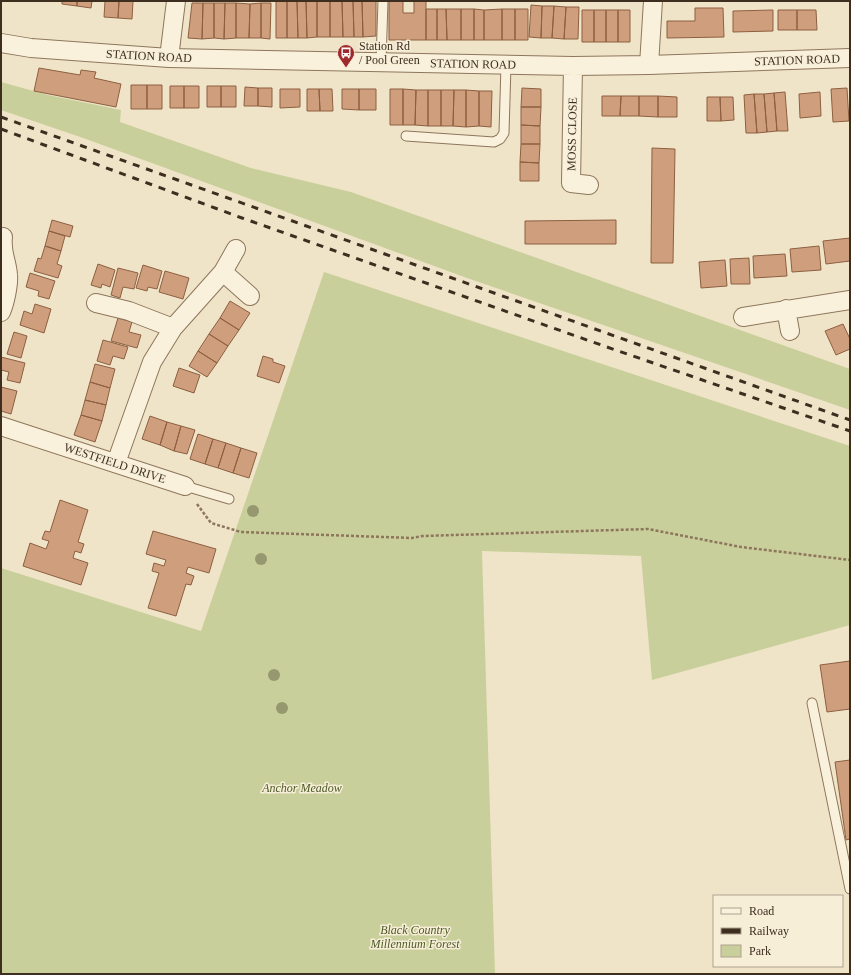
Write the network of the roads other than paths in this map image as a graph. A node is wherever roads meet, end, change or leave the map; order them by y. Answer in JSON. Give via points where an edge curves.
{"nodes":[{"id":1,"x":176,"y":1,"type":"edge"},
{"id":2,"x":383,"y":1,"type":"edge"},
{"id":3,"x":653,"y":1,"type":"edge"},
{"id":4,"x":1,"y":43,"type":"edge"},
{"id":5,"x":169,"y":58,"type":"junction"},
{"id":6,"x":850,"y":58,"type":"edge"},
{"id":7,"x":381,"y":62,"type":"junction"},
{"id":8,"x":506,"y":65,"type":"junction"},
{"id":9,"x":649,"y":65,"type":"junction"},
{"id":10,"x":573,"y":66,"type":"junction"},
{"id":11,"x":406,"y":136,"type":"dead end"},
{"id":12,"x":589,"y":185,"type":"dead end"},
{"id":13,"x":2,"y":244,"type":"edge"},
{"id":14,"x":236,"y":249,"type":"dead end"},
{"id":15,"x":223,"y":272,"type":"junction"},
{"id":16,"x":250,"y":296,"type":"dead end"},
{"id":17,"x":850,"y":300,"type":"edge"},
{"id":18,"x":96,"y":303,"type":"dead end"},
{"id":19,"x":786,"y":309,"type":"junction"},
{"id":20,"x":1,"y":312,"type":"edge"},
{"id":21,"x":743,"y":317,"type":"dead end"},
{"id":22,"x":173,"y":328,"type":"junction"},
{"id":23,"x":790,"y":331,"type":"dead end"},
{"id":24,"x":1,"y":426,"type":"edge"},
{"id":25,"x":116,"y":463,"type":"junction"},
{"id":26,"x":185,"y":486,"type":"joint"},
{"id":27,"x":229,"y":500,"type":"dead end"},
{"id":28,"x":812,"y":703,"type":"dead end"},
{"id":29,"x":848,"y":870,"type":"edge"},
{"id":30,"x":850,"y":889,"type":"edge"}],
"edges":[{"from":1,"to":5,"type":"street"},
{"from":2,"to":7,"type":"lane"},
{"from":3,"to":9,"type":"street"},
{"from":4,"to":5,"type":"street","name":"STATION ROAD","via":[[31,48]]},
{"from":5,"to":7,"type":"street","name":"STATION ROAD"},
{"from":6,"to":9,"type":"street","name":"STATION ROAD"},
{"from":7,"to":8,"type":"street","name":"STATION ROAD"},
{"from":8,"to":10,"type":"street","name":"STATION ROAD"},
{"from":8,"to":11,"type":"lane","via":[[504,133],[500,139],[494,142]]},
{"from":9,"to":10,"type":"street","name":"STATION ROAD"},
{"from":10,"to":12,"type":"street","name":"MOSS CLOSE","via":[[571,183]]},
{"from":13,"to":20,"type":"street","via":[[8,275]]},
{"from":14,"to":15,"type":"street"},
{"from":15,"to":16,"type":"street"},
{"from":15,"to":22,"type":"street"},
{"from":17,"to":19,"type":"street"},
{"from":18,"to":22,"type":"street","via":[[129,311]]},
{"from":19,"to":21,"type":"street"},
{"from":19,"to":23,"type":"street"},
{"from":22,"to":25,"type":"street","via":[[152,362]]},
{"from":24,"to":25,"type":"street","name":"WESTFIELD DRIVE"},
{"from":25,"to":26,"type":"street","name":"WESTFIELD DRIVE"},
{"from":26,"to":27,"type":"lane","name":"WESTFIELD DRIVE"},
{"from":28,"to":29,"type":"lane"},
{"from":29,"to":30,"type":"lane"}]}
